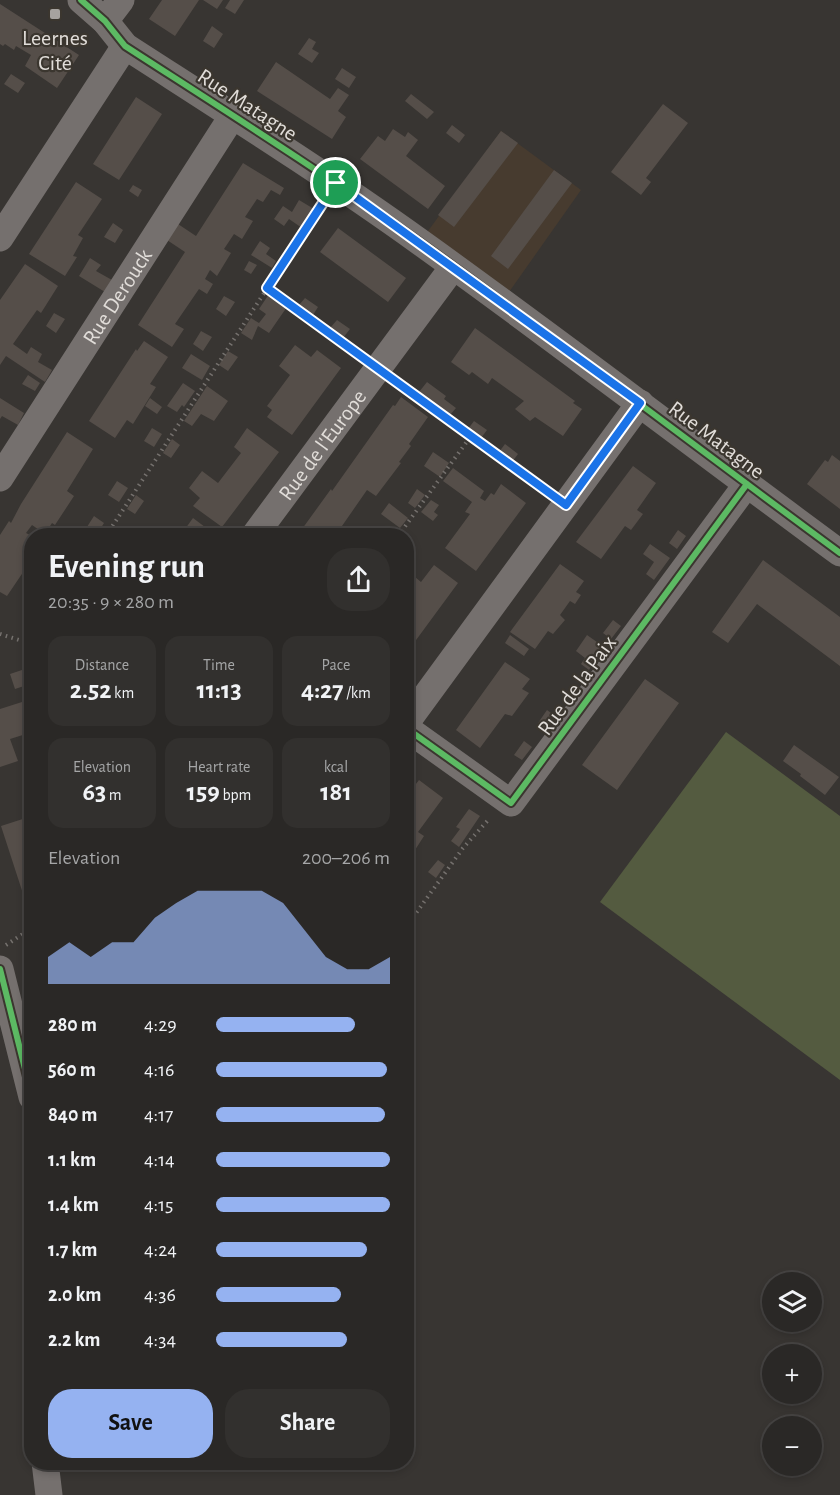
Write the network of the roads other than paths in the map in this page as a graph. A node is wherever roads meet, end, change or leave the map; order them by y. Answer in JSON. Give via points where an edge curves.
{"nodes":[{"id":1,"x":81,"y":0,"type":"edge"},
{"id":2,"x":113,"y":10,"type":"edge"},
{"id":3,"x":125,"y":45,"type":"junction"},
{"id":4,"x":233,"y":115,"type":"junction"},
{"id":5,"x":0,"y":238,"type":"edge"},
{"id":6,"x":453,"y":267,"type":"junction"},
{"id":7,"x":640,"y":403,"type":"junction"},
{"id":8,"x":0,"y":478,"type":"edge"},
{"id":9,"x":747,"y":484,"type":"junction"},
{"id":10,"x":260,"y":528,"type":"edge"},
{"id":11,"x":840,"y":553,"type":"edge"},
{"id":12,"x":414,"y":712,"type":"edge"},
{"id":13,"x":414,"y":734,"type":"edge"},
{"id":14,"x":0,"y":969,"type":"edge"},
{"id":15,"x":24,"y":1065,"type":"edge"},
{"id":16,"x":46,"y":1470,"type":"edge"},
{"id":17,"x":50,"y":1495,"type":"edge"}],
"edges":[{"from":1,"to":2,"type":"street","name":"Rue Matagne"},
{"from":2,"to":3,"type":"street","name":"Rue Matagne"},
{"from":3,"to":4,"type":"street","name":"Rue Matagne"},
{"from":3,"to":5,"type":"street"},
{"from":4,"to":6,"type":"street","name":"Rue Matagne"},
{"from":4,"to":8,"type":"street","name":"Rue Derouck"},
{"from":6,"to":7,"type":"street","name":"Rue Matagne"},
{"from":6,"to":10,"type":"street","name":"Rue de l'Europe"},
{"from":7,"to":9,"type":"street","name":"Rue Matagne"},
{"from":7,"to":12,"type":"street"},
{"from":9,"to":11,"type":"street","name":"Rue Matagne"},
{"from":9,"to":13,"type":"street","name":"Rue de la Paix","via":[[511,803]]},
{"from":14,"to":15,"type":"street"},
{"from":16,"to":17,"type":"street"}]}
